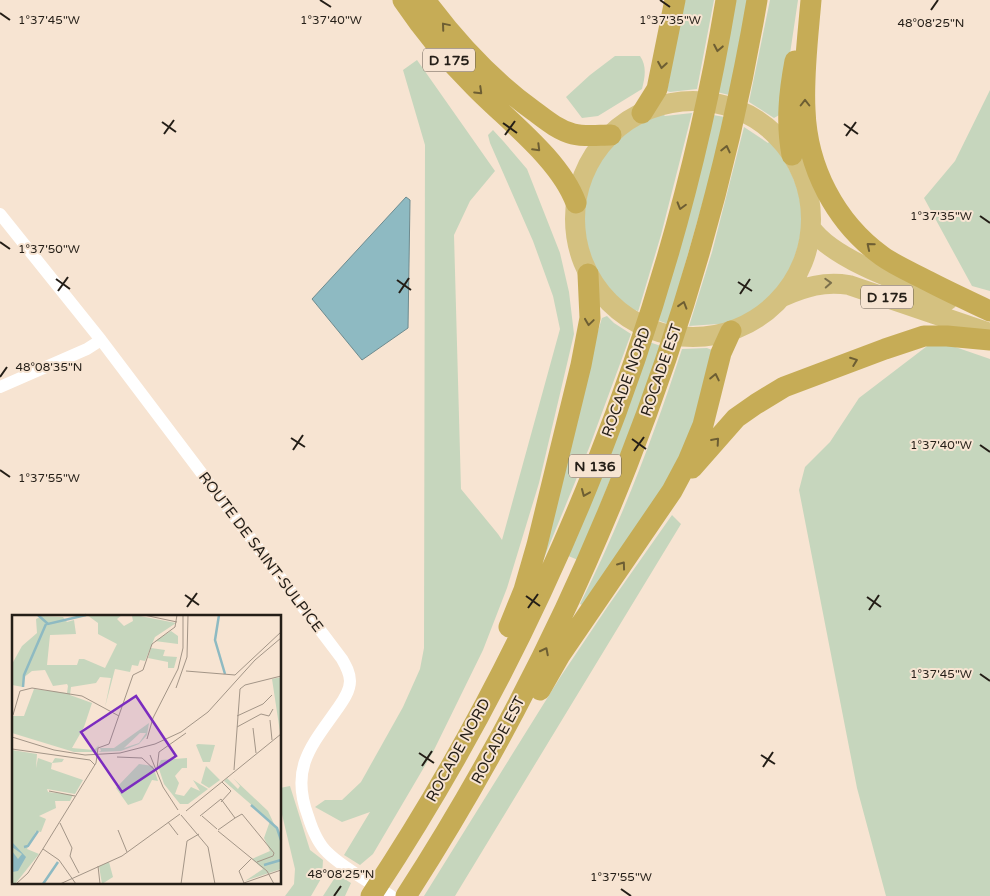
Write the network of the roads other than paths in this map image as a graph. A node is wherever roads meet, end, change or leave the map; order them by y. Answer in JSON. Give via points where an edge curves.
{"nodes":[{"id":1,"x":403,"y":0,"type":"edge"},
{"id":2,"x":425,"y":0,"type":"edge"},
{"id":3,"x":675,"y":0,"type":"edge"},
{"id":4,"x":726,"y":0,"type":"edge"},
{"id":5,"x":757,"y":0,"type":"edge"},
{"id":6,"x":804,"y":0,"type":"edge"},
{"id":7,"x":811,"y":0,"type":"edge"},
{"id":8,"x":642,"y":113,"type":"junction"},
{"id":9,"x":611,"y":135,"type":"junction"},
{"id":10,"x":792,"y":155,"type":"junction"},
{"id":11,"x":576,"y":203,"type":"junction"},
{"id":12,"x":0,"y":214,"type":"edge"},
{"id":13,"x":810,"y":228,"type":"junction"},
{"id":14,"x":588,"y":274,"type":"junction"},
{"id":15,"x":782,"y":297,"type":"junction"},
{"id":16,"x":990,"y":312,"type":"edge"},
{"id":17,"x":731,"y":331,"type":"junction"},
{"id":18,"x":990,"y":333,"type":"edge"},
{"id":19,"x":101,"y":340,"type":"junction"},
{"id":20,"x":990,"y":340,"type":"edge"},
{"id":21,"x":0,"y":387,"type":"edge"},
{"id":22,"x":672,"y":491,"type":"junction"},
{"id":23,"x":419,"y":877,"type":"junction"},
{"id":24,"x":370,"y":896,"type":"edge"},
{"id":25,"x":392,"y":896,"type":"edge"},
{"id":26,"x":406,"y":896,"type":"edge"}],
"edges":[{"from":1,"to":11,"type":"highway","number":"D 175","one_way":true,"via":[[449,60],[554,164]]},
{"from":9,"to":2,"type":"highway","number":"D 175","one_way":true,"via":[[573,134],[550,124],[486,72]]},
{"from":3,"to":8,"type":"highway","one_way":true,"via":[[657,89]]},
{"from":4,"to":24,"type":"highway","name":"ROCADE NORD","number":"N 136","one_way":true,"via":[[705,114],[667,257],[637,355],[588,486],[496,684],[426,808]]},
{"from":23,"to":5,"type":"highway","name":"ROCADE EST","number":"N 136","one_way":true,"via":[[490,756],[548,645],[635,443],[678,320],[708,220],[733,121]]},
{"from":6,"to":10,"type":"highway","via":[[789,102]]},
{"from":16,"to":7,"type":"highway","one_way":true,"via":[[882,256],[853,230],[827,193],[812,157],[805,110]]},
{"from":8,"to":9,"type":"main road"},
{"from":8,"to":10,"type":"main road","via":[[665,105],[693,102],[721,105],[747,114],[770,130]]},
{"from":9,"to":11,"type":"main road","via":[[592,159]]},
{"from":10,"to":13,"type":"main road","via":[[806,188],[811,212]]},
{"from":11,"to":14,"type":"main road","via":[[577,240]]},
{"from":12,"to":19,"type":"street","name":"ROUTE DE SAINT-SULPICE"},
{"from":13,"to":15,"type":"main road","via":[[802,265]]},
{"from":13,"to":16,"type":"main road","number":"D 175","via":[[817,237],[853,260],[921,290]]},
{"from":14,"to":17,"type":"main road","via":[[612,306],[632,321],[656,332],[681,337],[707,337]]},
{"from":14,"to":24,"type":"highway","one_way":true,"via":[[590,318],[581,365],[524,590],[474,701]]},
{"from":15,"to":17,"type":"main road","via":[[761,316]]},
{"from":15,"to":18,"type":"main road","number":"D 175","one_way":true,"via":[[814,284],[843,284]]},
{"from":22,"to":17,"type":"highway","one_way":true,"via":[[704,425],[721,354]]},
{"from":19,"to":21,"type":"street"},
{"from":19,"to":25,"type":"street","name":"ROUTE DE SAINT-SULPICE","via":[[348,670],[349,689],[312,745],[302,770],[302,797],[316,835],[327,852]]},
{"from":22,"to":20,"type":"highway","one_way":true,"via":[[736,418],[784,387],[924,336]]},
{"from":23,"to":22,"type":"highway","one_way":true,"via":[[477,792],[560,655]]},
{"from":23,"to":26,"type":"highway","number":"N 136"}]}
